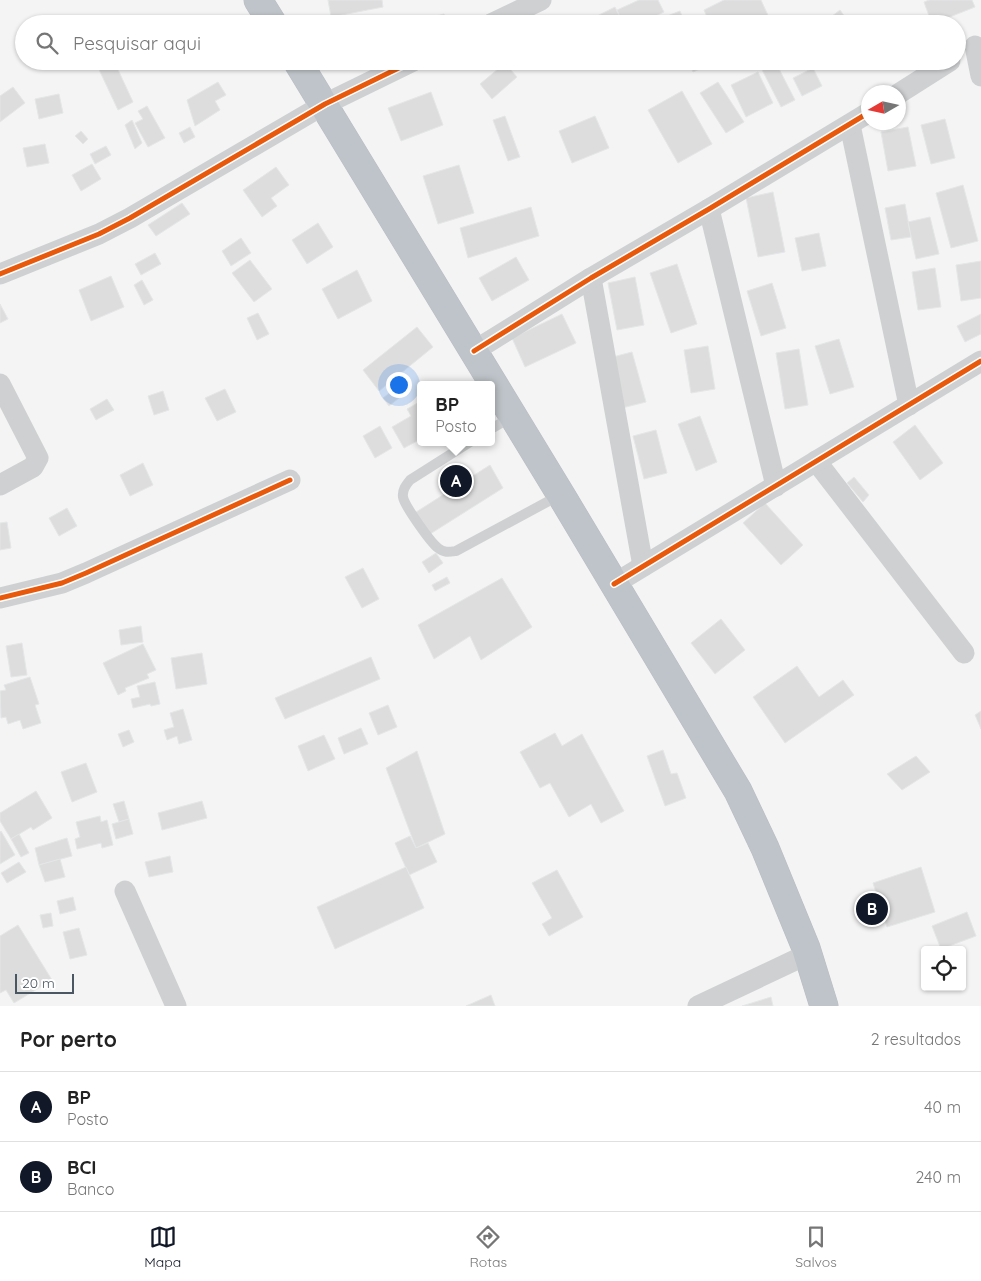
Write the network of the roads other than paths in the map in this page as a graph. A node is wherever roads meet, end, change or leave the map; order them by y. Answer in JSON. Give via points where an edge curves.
{"nodes":[{"id":1,"x":258,"y":0,"type":"edge"},
{"id":2,"x":541,"y":0,"type":"edge"},
{"id":3,"x":267,"y":15,"type":"edge"},
{"id":4,"x":510,"y":15,"type":"edge"},
{"id":5,"x":971,"y":48,"type":"edge"},
{"id":6,"x":303,"y":70,"type":"edge"},
{"id":7,"x":395,"y":70,"type":"edge"},
{"id":8,"x":936,"y":70,"type":"edge"},
{"id":9,"x":981,"y":76,"type":"edge"},
{"id":10,"x":906,"y":89,"type":"edge"},
{"id":11,"x":325,"y":104,"type":"junction"},
{"id":12,"x":861,"y":118,"type":"edge"},
{"id":13,"x":850,"y":125,"type":"junction"},
{"id":14,"x":710,"y":209,"type":"junction"},
{"id":15,"x":0,"y":274,"type":"edge"},
{"id":16,"x":591,"y":278,"type":"junction"},
{"id":17,"x":474,"y":351,"type":"junction"},
{"id":18,"x":981,"y":361,"type":"edge"},
{"id":19,"x":486,"y":381,"type":"edge"},
{"id":20,"x":0,"y":384,"type":"edge"},
{"id":21,"x":495,"y":404,"type":"edge"},
{"id":22,"x":909,"y":405,"type":"junction"},
{"id":23,"x":502,"y":422,"type":"edge"},
{"id":24,"x":464,"y":446,"type":"edge"},
{"id":25,"x":816,"y":461,"type":"junction"},
{"id":26,"x":290,"y":480,"type":"dead end"},
{"id":27,"x":0,"y":485,"type":"edge"},
{"id":28,"x":776,"y":486,"type":"junction"},
{"id":29,"x":561,"y":495,"type":"junction"},
{"id":30,"x":643,"y":566,"type":"junction"},
{"id":31,"x":614,"y":584,"type":"junction"},
{"id":32,"x":0,"y":598,"type":"edge"},
{"id":33,"x":964,"y":653,"type":"dead end"},
{"id":34,"x":125,"y":891,"type":"dead end"},
{"id":35,"x":808,"y":954,"type":"junction"},
{"id":36,"x":176,"y":1006,"type":"edge"},
{"id":37,"x":698,"y":1006,"type":"edge"},
{"id":38,"x":824,"y":1006,"type":"edge"}],
"edges":[{"from":1,"to":3,"type":"highway"},
{"from":2,"to":4,"type":"street"},
{"from":5,"to":9,"type":"street"},
{"from":6,"to":11,"type":"highway"},
{"from":7,"to":11,"type":"street"},
{"from":8,"to":10,"type":"street"},
{"from":11,"to":15,"type":"street","via":[[130,218]]},
{"from":11,"to":17,"type":"highway"},
{"from":12,"to":13,"type":"street"},
{"from":13,"to":14,"type":"street"},
{"from":13,"to":22,"type":"street"},
{"from":14,"to":16,"type":"street"},
{"from":14,"to":28,"type":"street"},
{"from":16,"to":17,"type":"street"},
{"from":16,"to":30,"type":"street"},
{"from":17,"to":19,"type":"highway"},
{"from":18,"to":22,"type":"street"},
{"from":20,"to":27,"type":"street","via":[[38,458],[33,467]]},
{"from":21,"to":23,"type":"highway"},
{"from":22,"to":25,"type":"street"},
{"from":23,"to":29,"type":"highway"},
{"from":24,"to":29,"type":"lane","via":[[410,480],[404,488],[406,505],[439,549],[456,551]]},
{"from":25,"to":28,"type":"street"},
{"from":25,"to":33,"type":"street"},
{"from":26,"to":32,"type":"street","via":[[62,583]]},
{"from":28,"to":30,"type":"street"},
{"from":29,"to":31,"type":"highway"},
{"from":30,"to":31,"type":"street"},
{"from":31,"to":35,"type":"highway","via":[[738,791]]},
{"from":34,"to":36,"type":"street"},
{"from":35,"to":37,"type":"street"},
{"from":35,"to":38,"type":"highway"}]}
